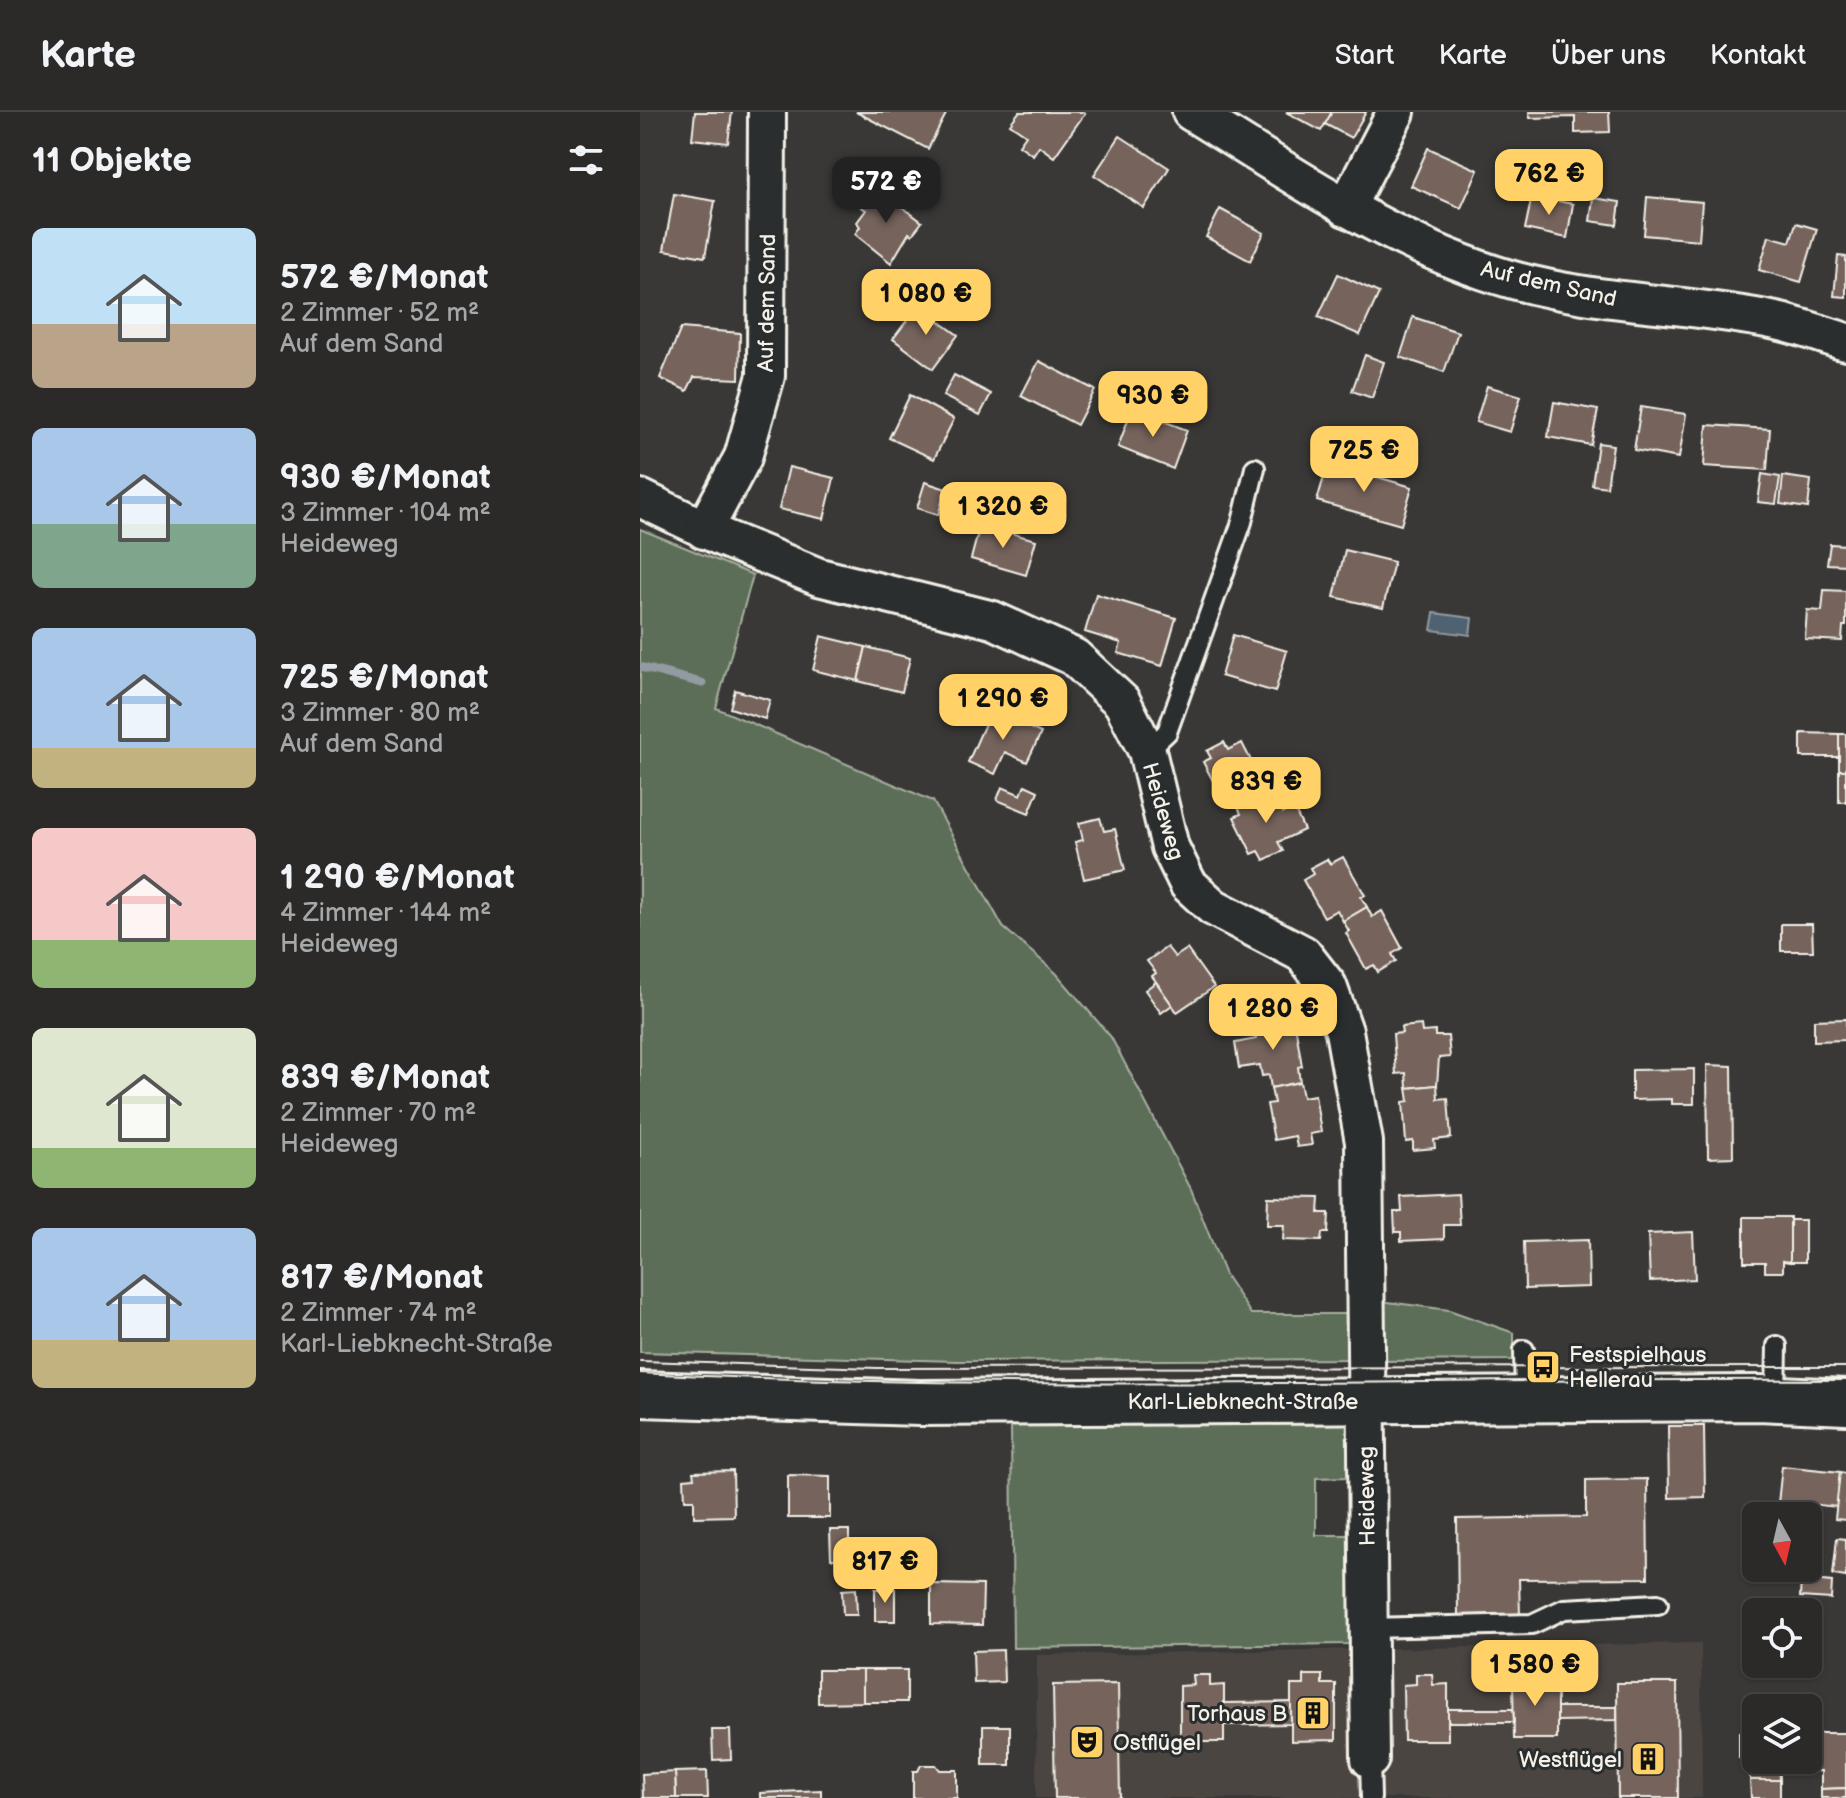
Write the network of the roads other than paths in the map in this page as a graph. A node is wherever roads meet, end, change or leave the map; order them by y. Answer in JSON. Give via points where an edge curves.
{"nodes":[{"id":1,"x":767,"y":112,"type":"edge"},
{"id":2,"x":1191,"y":112,"type":"edge"},
{"id":3,"x":1396,"y":112,"type":"edge"},
{"id":4,"x":1346,"y":208,"type":"junction"},
{"id":5,"x":1846,"y":342,"type":"edge"},
{"id":6,"x":1255,"y":468,"type":"dead end"},
{"id":7,"x":640,"y":498,"type":"edge"},
{"id":8,"x":704,"y":530,"type":"junction"},
{"id":9,"x":1147,"y":751,"type":"junction"},
{"id":10,"x":1777,"y":1346,"type":"dead end"},
{"id":11,"x":1524,"y":1350,"type":"dead end"},
{"id":12,"x":640,"y":1394,"type":"edge"},
{"id":13,"x":1776,"y":1398,"type":"junction"},
{"id":14,"x":1365,"y":1400,"type":"junction"},
{"id":15,"x":1525,"y":1400,"type":"junction"},
{"id":16,"x":1846,"y":1402,"type":"edge"},
{"id":17,"x":1658,"y":1604,"type":"dead end"},
{"id":18,"x":1368,"y":1628,"type":"junction"},
{"id":19,"x":1370,"y":1759,"type":"joint"},
{"id":20,"x":1371,"y":1798,"type":"edge"}],
"edges":[{"from":1,"to":8,"type":"street","name":"Auf dem Sand","via":[[766,376],[743,457]]},
{"from":2,"to":4,"type":"street","name":"Auf dem Sand"},
{"from":3,"to":4,"type":"street"},
{"from":4,"to":5,"type":"street","name":"Auf dem Sand","via":[[1453,260],[1513,280],[1582,295],[1777,321]]},
{"from":6,"to":9,"type":"lane","via":[[1242,522],[1167,732]]},
{"from":7,"to":8,"type":"street","name":"Heideweg"},
{"from":8,"to":9,"type":"street","name":"Heideweg","via":[[819,577],[993,620],[1074,657],[1122,702]]},
{"from":9,"to":14,"type":"street","name":"Heideweg","via":[[1170,847],[1188,884],[1213,907],[1303,954],[1328,986],[1344,1031],[1364,1142]]},
{"from":10,"to":13,"type":"lane"},
{"from":11,"to":15,"type":"lane"},
{"from":12,"to":14,"type":"street","name":"Karl-Liebknecht-Straße","via":[[920,1403]]},
{"from":13,"to":15,"type":"street","name":"Karl-Liebknecht-Straße"},
{"from":13,"to":16,"type":"street","name":"Karl-Liebknecht-Straße"},
{"from":14,"to":15,"type":"street","name":"Karl-Liebknecht-Straße"},
{"from":14,"to":18,"type":"street","name":"Heideweg"},
{"from":17,"to":18,"type":"lane","via":[[1564,1609],[1532,1624]]},
{"from":18,"to":19,"type":"street","name":"Heideweg"},
{"from":19,"to":20,"type":"lane"}]}
